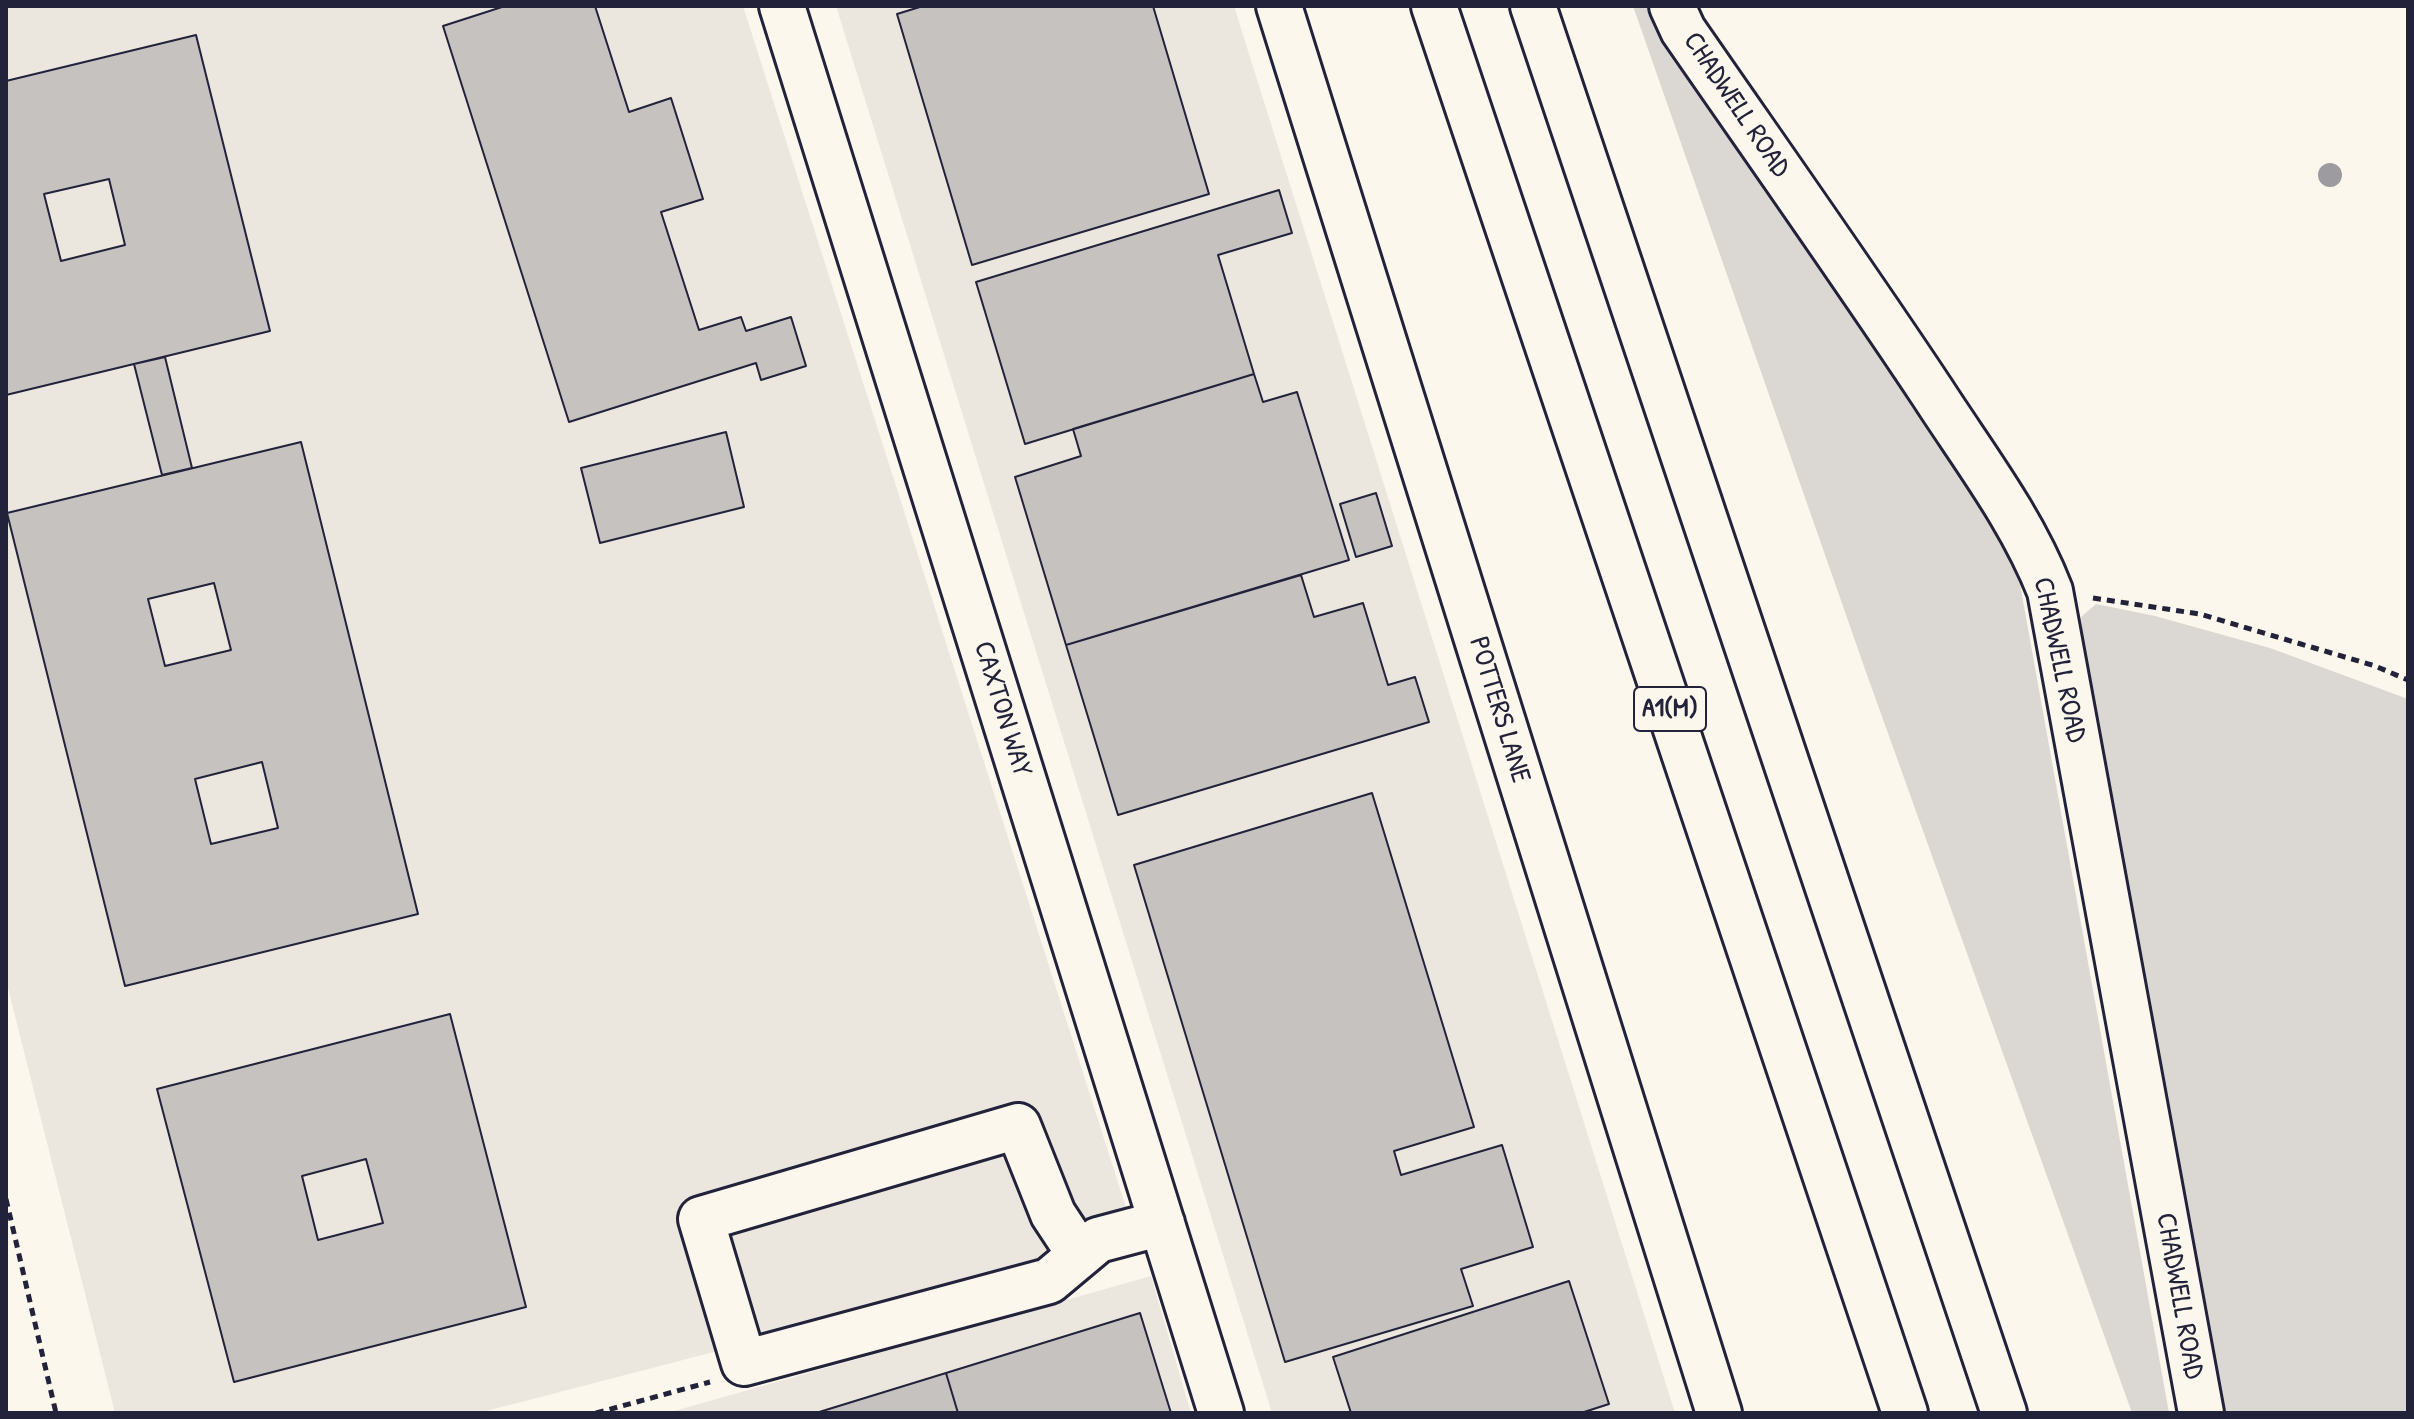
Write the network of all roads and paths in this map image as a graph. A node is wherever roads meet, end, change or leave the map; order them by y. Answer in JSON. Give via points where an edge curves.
{"nodes":[{"id":1,"x":782,"y":6,"type":"edge"},
{"id":2,"x":1279,"y":6,"type":"edge"},
{"id":3,"x":1434,"y":6,"type":"edge"},
{"id":4,"x":1533,"y":6,"type":"edge"},
{"id":5,"x":1672,"y":6,"type":"edge"},
{"id":6,"x":2050,"y":591,"type":"junction"},
{"id":7,"x":2408,"y":680,"type":"edge"},
{"id":8,"x":6,"y":1199,"type":"edge"},
{"id":9,"x":1162,"y":1223,"type":"junction"},
{"id":10,"x":1080,"y":1255,"type":"junction"},
{"id":11,"x":56,"y":1413,"type":"edge"},
{"id":12,"x":1221,"y":1413,"type":"edge"},
{"id":13,"x":1719,"y":1413,"type":"edge"},
{"id":14,"x":1905,"y":1413,"type":"edge"},
{"id":15,"x":2004,"y":1413,"type":"edge"},
{"id":16,"x":2201,"y":1413,"type":"edge"}],
"edges":[{"from":1,"to":9,"type":"main road","name":"CAXTON WAY"},
{"from":2,"to":13,"type":"main road","name":"POTTERS LANE"},
{"from":3,"to":14,"type":"main road","number":"A1(M)"},
{"from":4,"to":15,"type":"main road"},
{"from":5,"to":6,"type":"main road","name":"CHADWELL ROAD","via":[[1683,30],[2013,516]]},
{"from":6,"to":7,"type":"path","via":[[2200,614]]},
{"from":6,"to":16,"type":"main road","name":"CHADWELL ROAD"},
{"from":8,"to":11,"type":"path"},
{"from":9,"to":10,"type":"main road","via":[[1098,1240]]},
{"from":9,"to":12,"type":"main road","name":"CAXTON WAY"},
{"from":10,"to":10,"type":"main road","via":[[1049,1281],[744,1363],[701,1219],[1018,1126],[1053,1214]]}]}
